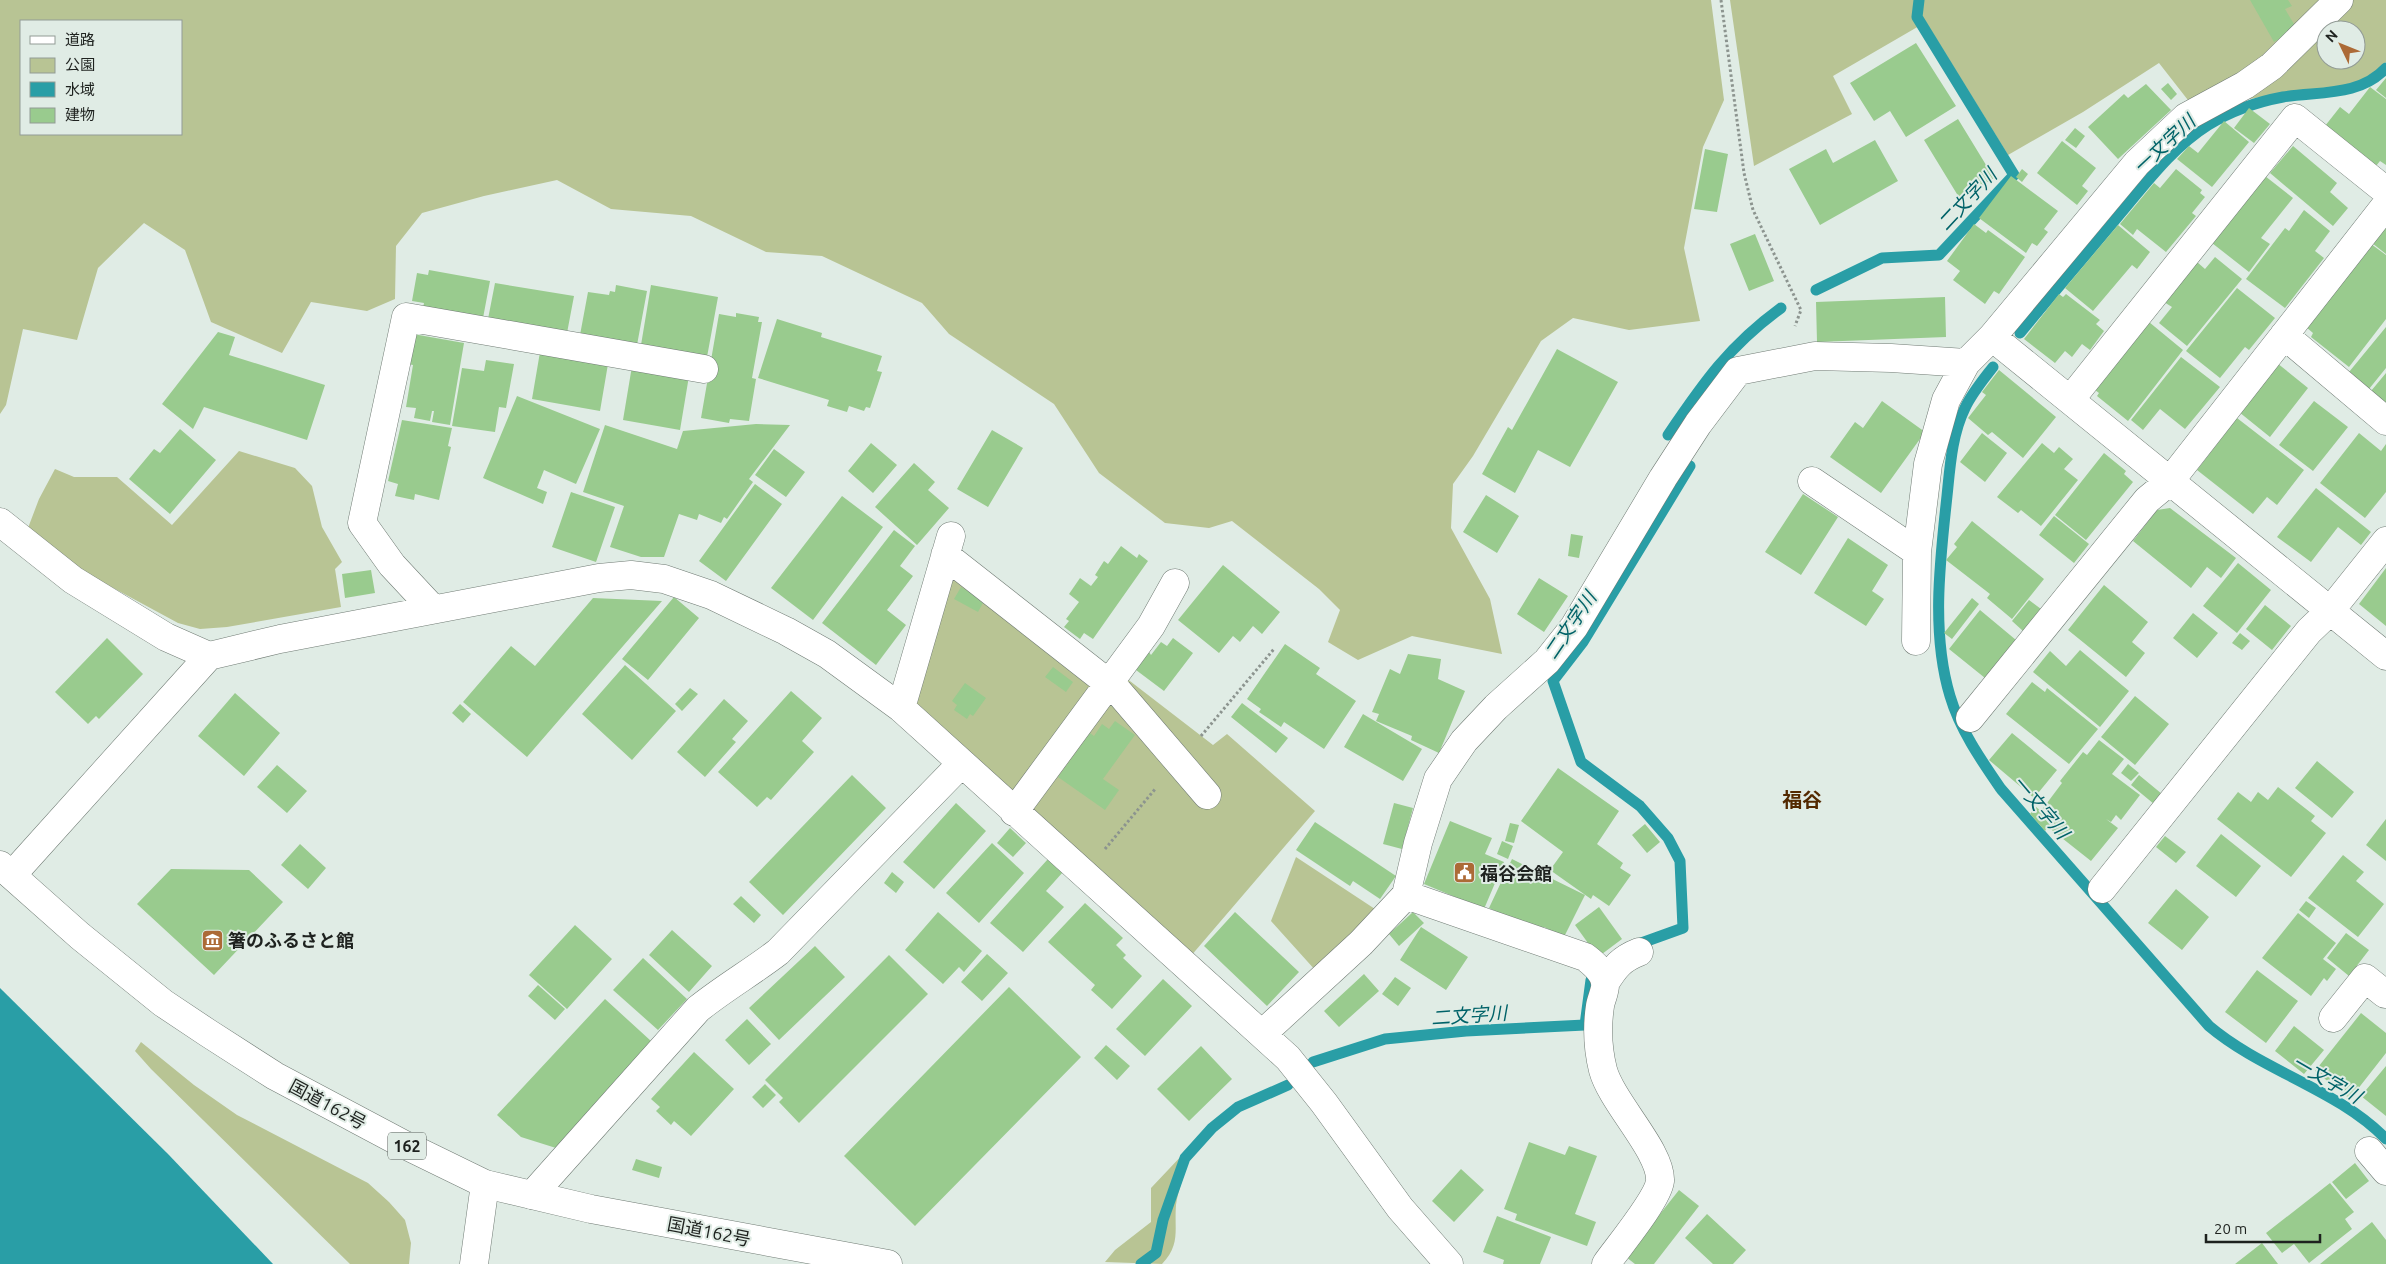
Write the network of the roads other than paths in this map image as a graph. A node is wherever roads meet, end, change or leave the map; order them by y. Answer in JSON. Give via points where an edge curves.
{"nodes":[{"id":1,"x":2339,"y":0,"type":"edge"},
{"id":2,"x":2386,"y":191,"type":"edge"},
{"id":3,"x":2386,"y":205,"type":"edge"},
{"id":4,"x":2284,"y":335,"type":"junction"},
{"id":5,"x":1992,"y":337,"type":"junction"},
{"id":6,"x":1966,"y":363,"type":"junction"},
{"id":7,"x":704,"y":369,"type":"dead end"},
{"id":8,"x":2070,"y":400,"type":"junction"},
{"id":9,"x":2386,"y":421,"type":"edge"},
{"id":10,"x":1812,"y":481,"type":"dead end"},
{"id":11,"x":2170,"y":481,"type":"junction"},
{"id":12,"x":0,"y":522,"type":"edge"},
{"id":13,"x":2386,"y":540,"type":"edge"},
{"id":14,"x":1917,"y":552,"type":"junction"},
{"id":15,"x":1175,"y":583,"type":"dead end"},
{"id":16,"x":433,"y":609,"type":"junction"},
{"id":17,"x":2330,"y":611,"type":"junction"},
{"id":18,"x":1916,"y":641,"type":"dead end"},
{"id":19,"x":210,"y":656,"type":"junction"},
{"id":20,"x":2386,"y":656,"type":"edge"},
{"id":21,"x":1109,"y":684,"type":"junction"},
{"id":22,"x":901,"y":708,"type":"junction"},
{"id":23,"x":1970,"y":718,"type":"dead end"},
{"id":24,"x":962,"y":764,"type":"junction"},
{"id":25,"x":1207,"y":795,"type":"dead end"},
{"id":26,"x":1014,"y":812,"type":"junction"},
{"id":27,"x":6,"y":870,"type":"edge"},
{"id":28,"x":2102,"y":889,"type":"dead end"},
{"id":29,"x":1406,"y":895,"type":"junction"},
{"id":30,"x":1639,"y":952,"type":"dead end"},
{"id":31,"x":1605,"y":983,"type":"junction"},
{"id":32,"x":2386,"y":994,"type":"edge"},
{"id":33,"x":2333,"y":1018,"type":"dead end"},
{"id":34,"x":1262,"y":1034,"type":"junction"},
{"id":35,"x":484,"y":1184,"type":"junction"},
{"id":36,"x":532,"y":1195,"type":"junction"},
{"id":37,"x":474,"y":1264,"type":"edge"},
{"id":38,"x":888,"y":1264,"type":"edge"},
{"id":39,"x":1450,"y":1264,"type":"edge"},
{"id":40,"x":1606,"y":1264,"type":"edge"}],
"edges":[{"from":1,"to":5,"type":"main road","via":[[2272,66],[2245,85],[2186,117],[2163,137],[2137,163]]},
{"from":2,"to":8,"type":"main road","via":[[2295,118]]},
{"from":3,"to":4,"type":"main road"},
{"from":4,"to":9,"type":"main road"},
{"from":4,"to":11,"type":"main road"},
{"from":5,"to":6,"type":"main road"},
{"from":5,"to":8,"type":"main road"},
{"from":6,"to":14,"type":"main road","via":[[1946,400],[1928,464]]},
{"from":6,"to":29,"type":"main road","via":[[1815,356],[1738,371],[1662,478],[1574,627],[1547,661],[1464,741],[1438,779]]},
{"from":7,"to":16,"type":"main road","via":[[406,317],[362,523],[392,565]]},
{"from":8,"to":11,"type":"main road"},
{"from":10,"to":14,"type":"main road"},
{"from":11,"to":17,"type":"main road"},
{"from":11,"to":23,"type":"main road","via":[[2147,500]]},
{"from":12,"to":19,"type":"main road","via":[[73,580],[166,637]]},
{"from":13,"to":17,"type":"main road"},
{"from":14,"to":18,"type":"main road"},
{"from":15,"to":21,"type":"main road","via":[[1152,626]]},
{"from":16,"to":19,"type":"main road","via":[[280,638]]},
{"from":16,"to":22,"type":"main road","via":[[598,578],[631,575],[664,579],[710,595],[786,631],[826,654]]},
{"from":17,"to":20,"type":"main road"},
{"from":17,"to":28,"type":"main road","via":[[2309,631]]},
{"from":19,"to":27,"type":"main road"},
{"from":21,"to":22,"type":"main road","via":[[948,546]]},
{"from":21,"to":25,"type":"main road"},
{"from":21,"to":26,"type":"main road"},
{"from":22,"to":24,"type":"main road"},
{"from":24,"to":26,"type":"main road"},
{"from":24,"to":36,"type":"main road","via":[[778,952],[698,1009]]},
{"from":26,"to":34,"type":"main road"},
{"from":27,"to":35,"type":"main road","name":"国道162号","number":"162","via":[[80,936],[163,1003],[208,1033],[275,1076]]},
{"from":29,"to":31,"type":"main road","via":[[1585,956],[1598,967]]},
{"from":29,"to":34,"type":"main road","via":[[1361,943]]},
{"from":30,"to":31,"type":"main road","via":[[1616,965]]},
{"from":31,"to":40,"type":"main road","via":[[1598,1039],[1604,1071],[1615,1098],[1657,1162],[1660,1182],[1653,1198]]},
{"from":32,"to":33,"type":"main road","via":[[2366,978]]},
{"from":34,"to":39,"type":"main road","via":[[1288,1058],[1400,1208]]},
{"from":35,"to":36,"type":"main road","name":"国道162号","number":"162"},
{"from":35,"to":37,"type":"main road"},
{"from":36,"to":38,"type":"main road","name":"国道162号","number":"162","via":[[591,1209]]}]}
